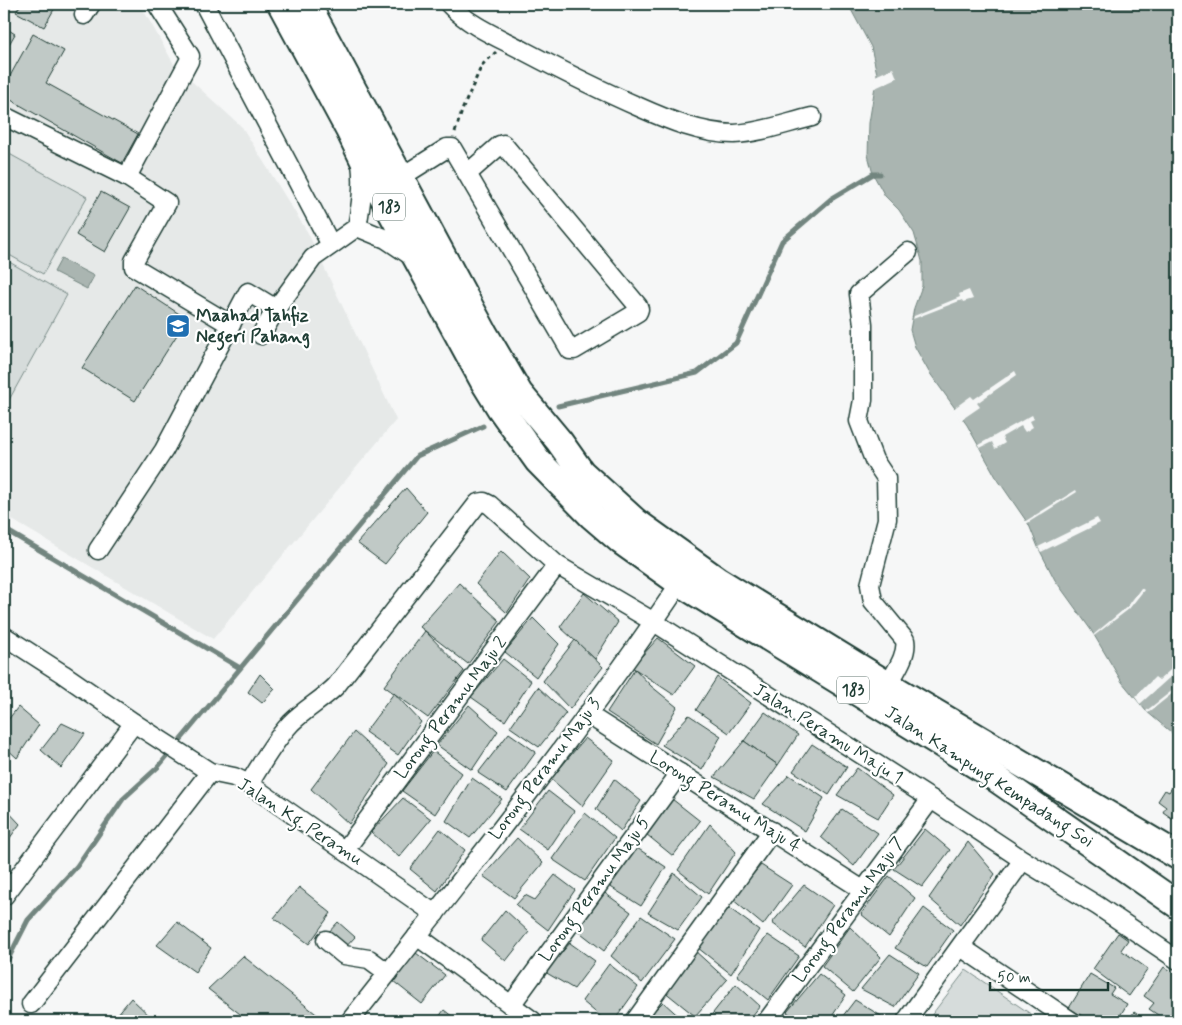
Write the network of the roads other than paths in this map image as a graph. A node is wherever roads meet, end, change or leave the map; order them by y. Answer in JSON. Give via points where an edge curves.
{"nodes":[{"id":1,"x":157,"y":4,"type":"edge"},
{"id":2,"x":204,"y":4,"type":"edge"},
{"id":3,"x":281,"y":4,"type":"edge"},
{"id":4,"x":307,"y":4,"type":"edge"},
{"id":5,"x":449,"y":4,"type":"edge"},
{"id":6,"x":4,"y":116,"type":"edge"},
{"id":7,"x":812,"y":117,"type":"dead end"},
{"id":8,"x":349,"y":130,"type":"junction"},
{"id":9,"x":467,"y":174,"type":"junction"},
{"id":10,"x":127,"y":177,"type":"junction"},
{"id":11,"x":401,"y":177,"type":"junction"},
{"id":12,"x":357,"y":227,"type":"junction"},
{"id":13,"x":331,"y":245,"type":"junction"},
{"id":14,"x":908,"y":252,"type":"dead end"},
{"id":15,"x":418,"y":260,"type":"junction"},
{"id":16,"x":276,"y":309,"type":"junction"},
{"id":17,"x":231,"y":325,"type":"junction"},
{"id":18,"x":261,"y":335,"type":"dead end"},
{"id":19,"x":510,"y":401,"type":"junction"},
{"id":20,"x":98,"y":550,"type":"dead end"},
{"id":21,"x":557,"y":566,"type":"junction"},
{"id":22,"x":680,"y":583,"type":"junction"},
{"id":23,"x":654,"y":622,"type":"junction"},
{"id":24,"x":4,"y":636,"type":"edge"},
{"id":25,"x":888,"y":684,"type":"junction"},
{"id":26,"x":587,"y":714,"type":"junction"},
{"id":27,"x":134,"y":723,"type":"junction"},
{"id":28,"x":210,"y":772,"type":"junction"},
{"id":29,"x":680,"y":773,"type":"junction"},
{"id":30,"x":249,"y":784,"type":"junction"},
{"id":31,"x":931,"y":799,"type":"junction"},
{"id":32,"x":772,"y":831,"type":"junction"},
{"id":33,"x":345,"y":850,"type":"junction"},
{"id":34,"x":1178,"y":856,"type":"edge"},
{"id":35,"x":1023,"y":860,"type":"junction"},
{"id":36,"x":1178,"y":870,"type":"edge"},
{"id":37,"x":863,"y":890,"type":"junction"},
{"id":38,"x":4,"y":896,"type":"edge"},
{"id":39,"x":1178,"y":903,"type":"edge"},
{"id":40,"x":435,"y":914,"type":"junction"},
{"id":41,"x":417,"y":936,"type":"junction"},
{"id":42,"x":326,"y":940,"type":"dead end"},
{"id":43,"x":961,"y":947,"type":"junction"},
{"id":44,"x":1178,"y":960,"type":"edge"},
{"id":45,"x":388,"y":973,"type":"junction"},
{"id":46,"x":31,"y":1004,"type":"dead end"},
{"id":47,"x":511,"y":1005,"type":"junction"},
{"id":48,"x":350,"y":1021,"type":"edge"},
{"id":49,"x":533,"y":1021,"type":"edge"},
{"id":50,"x":635,"y":1021,"type":"edge"},
{"id":51,"x":767,"y":1021,"type":"edge"},
{"id":52,"x":906,"y":1021,"type":"edge"},
{"id":53,"x":1071,"y":1021,"type":"edge"}],
"edges":[{"from":1,"to":10,"type":"street","via":[[190,56]]},
{"from":2,"to":13,"type":"street"},
{"from":3,"to":8,"type":"highway","number":"183"},
{"from":4,"to":11,"type":"highway","number":"183"},
{"from":5,"to":7,"type":"street","via":[[479,27],[591,86],[668,120],[733,134]]},
{"from":6,"to":10,"type":"street"},
{"from":8,"to":12,"type":"street","via":[[361,160],[363,180]]},
{"from":8,"to":15,"type":"highway","number":"183"},
{"from":9,"to":9,"type":"street","via":[[570,350],[638,312],[638,306],[503,144]]},
{"from":9,"to":11,"type":"street","via":[[452,148],[448,148]]},
{"from":10,"to":17,"type":"street","via":[[167,203],[134,266]]},
{"from":11,"to":19,"type":"highway","number":"183","via":[[480,324]]},
{"from":12,"to":13,"type":"street"},
{"from":12,"to":15,"type":"street","via":[[386,239]]},
{"from":13,"to":16,"type":"street","via":[[313,258]]},
{"from":14,"to":25,"type":"street","via":[[859,294],[863,324],[860,421],[874,460],[886,478],[887,519],[870,585],[873,601],[906,646]]},
{"from":15,"to":19,"type":"highway","number":"183","via":[[484,382]]},
{"from":16,"to":17,"type":"street","via":[[248,292]]},
{"from":16,"to":18,"type":"street"},
{"from":17,"to":20,"type":"street","via":[[164,450]]},
{"from":19,"to":22,"type":"highway","name":"Jalan Kampung Kempadang Soi","number":"183","via":[[538,461],[621,541]]},
{"from":19,"to":25,"type":"highway","name":"Jalan Kampung Kempadang Soi","number":"183","via":[[558,440],[581,472],[601,492],[668,546],[717,580]]},
{"from":21,"to":23,"type":"street","name":"Jalan Peramu Maju 1"},
{"from":21,"to":30,"type":"street","name":"Jalan Peramu Maju 1","via":[[490,505],[478,503],[336,686],[292,722],[277,739]]},
{"from":21,"to":33,"type":"street","name":"Lorong Peramu Maju 2"},
{"from":22,"to":23,"type":"street","name":"Lorong Peramu Maju 3"},
{"from":22,"to":39,"type":"highway","name":"Jalan Kampung Kempadang Soi","number":"183","via":[[984,770]]},
{"from":23,"to":26,"type":"street","name":"Lorong Peramu Maju 3"},
{"from":23,"to":31,"type":"street","name":"Jalan Peramu Maju 1"},
{"from":24,"to":27,"type":"street","name":"Jalan Kg. Peramu"},
{"from":25,"to":34,"type":"highway","name":"Jalan Kampung Kempadang Soi","number":"183"},
{"from":26,"to":29,"type":"street","name":"Lorong Peramu Maju 4"},
{"from":26,"to":40,"type":"street","name":"Lorong Peramu Maju 3"},
{"from":27,"to":28,"type":"street","name":"Jalan Kg. Peramu"},
{"from":27,"to":38,"type":"street"},
{"from":28,"to":30,"type":"street","name":"Jalan Kg. Peramu"},
{"from":28,"to":46,"type":"street"},
{"from":29,"to":32,"type":"street","name":"Lorong Peramu Maju 4"},
{"from":29,"to":47,"type":"street","name":"Lorong Peramu Maju 5"},
{"from":30,"to":33,"type":"street","name":"Jalan Kg. Peramu"},
{"from":31,"to":35,"type":"street","name":"Jalan Peramu Maju 1"},
{"from":31,"to":37,"type":"street","name":"Lorong Peramu Maju 7"},
{"from":32,"to":37,"type":"street","name":"Lorong Peramu Maju 4"},
{"from":32,"to":50,"type":"street"},
{"from":33,"to":40,"type":"street","name":"Jalan Kg. Peramu"},
{"from":35,"to":43,"type":"street"},
{"from":35,"to":44,"type":"street","name":"Jalan Peramu Maju 1"},
{"from":36,"to":39,"type":"highway","via":[[1169,874],[1168,881]]},
{"from":37,"to":51,"type":"street","name":"Lorong Peramu Maju 7"},
{"from":40,"to":41,"type":"street","name":"Lorong Peramu Maju 3"},
{"from":41,"to":45,"type":"street","name":"Lorong Peramu Maju 3"},
{"from":41,"to":47,"type":"street"},
{"from":42,"to":45,"type":"street","via":[[344,955],[369,959]]},
{"from":43,"to":52,"type":"street"},
{"from":43,"to":53,"type":"street"},
{"from":45,"to":48,"type":"street","name":"Lorong Peramu Maju 3"},
{"from":47,"to":49,"type":"street"}]}
